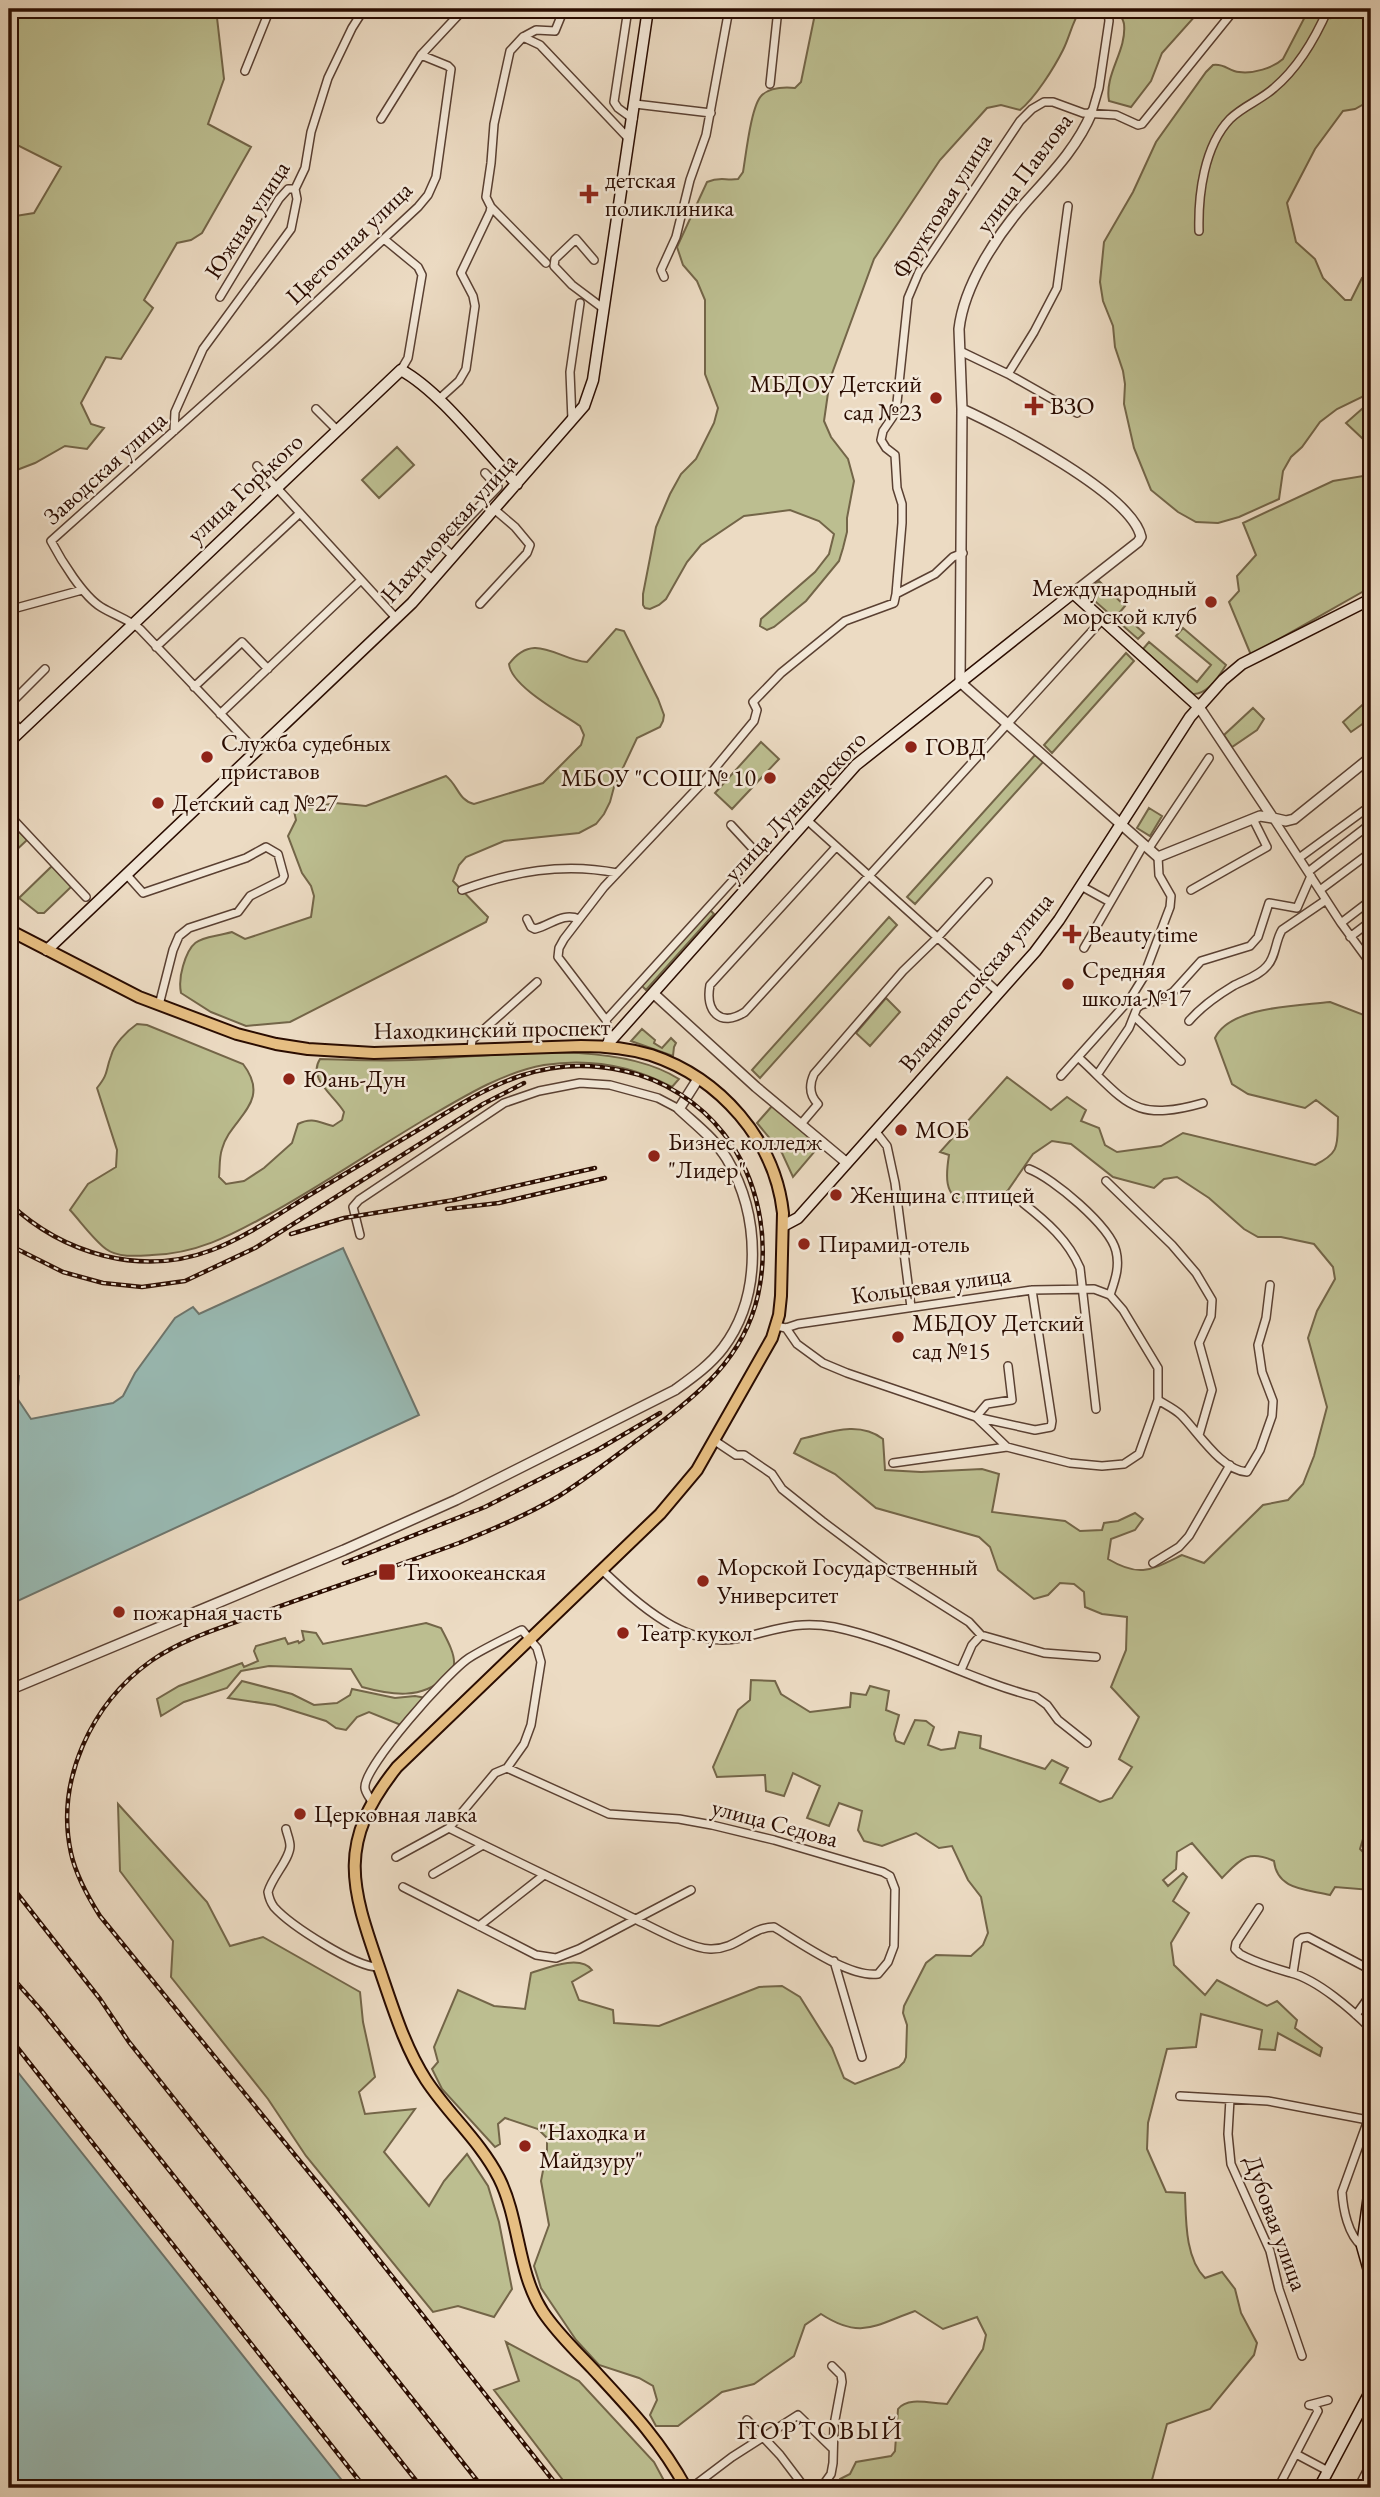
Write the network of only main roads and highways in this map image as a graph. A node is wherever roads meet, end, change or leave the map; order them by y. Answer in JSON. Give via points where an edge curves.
{"nodes":[{"id":1,"x":648,"y":9,"type":"edge"},
{"id":2,"x":516,"y":484,"type":"junction"},
{"id":3,"x":1371,"y":599,"type":"edge"},
{"id":4,"x":1199,"y":706,"type":"junction"},
{"id":5,"x":9,"y":742,"type":"edge"},
{"id":6,"x":9,"y":930,"type":"edge"},
{"id":7,"x":47,"y":950,"type":"junction"},
{"id":8,"x":606,"y":1046,"type":"junction"},
{"id":9,"x":783,"y":1226,"type":"junction"},
{"id":10,"x":1371,"y":2181,"type":"edge"},
{"id":11,"x":1368,"y":2213,"type":"edge"},
{"id":12,"x":1371,"y":2278,"type":"edge"},
{"id":13,"x":1371,"y":2390,"type":"edge"},
{"id":14,"x":694,"y":2487,"type":"edge"},
{"id":15,"x":1319,"y":2488,"type":"edge"}],
"edges":[{"from":1,"to":2,"type":"main road","name":"Нахимовская улица","via":[[591,391],[572,422]]},
{"from":2,"to":5,"type":"main road","name":"улица Горького","via":[[438,400],[401,370]]},
{"from":2,"to":7,"type":"main road","name":"Нахимовская улица","via":[[449,552],[432,579],[396,618]]},
{"from":3,"to":4,"type":"main road","name":"Владивостокская улица","via":[[1242,664]]},
{"from":4,"to":8,"type":"main road","name":"улица Луначарского","via":[[1073,593],[864,758]]},
{"from":4,"to":9,"type":"main road","name":"Владивостокская улица","via":[[1049,934],[799,1218]]},
{"from":6,"to":7,"type":"main road","name":"Находкинский проспект"},
{"from":7,"to":8,"type":"main road","name":"Находкинский проспект","via":[[159,1005],[237,1034],[292,1047],[374,1053]]},
{"from":8,"to":9,"type":"main road","name":"Находкинский проспект","via":[[651,1055],[698,1079],[734,1108],[757,1138],[778,1184]]},
{"from":9,"to":14,"type":"main road","name":"Находкинский проспект","via":[[781,1327],[697,1469],[677,1496],[387,1780],[358,1834],[353,1863],[360,1912],[399,2025],[435,2093],[486,2154],[500,2181],[527,2277],[545,2315]]},
{"from":10,"to":11,"type":"main road"},
{"from":11,"to":12,"type":"main road","via":[[1362,2246]]},
{"from":13,"to":15,"type":"main road"}]}
